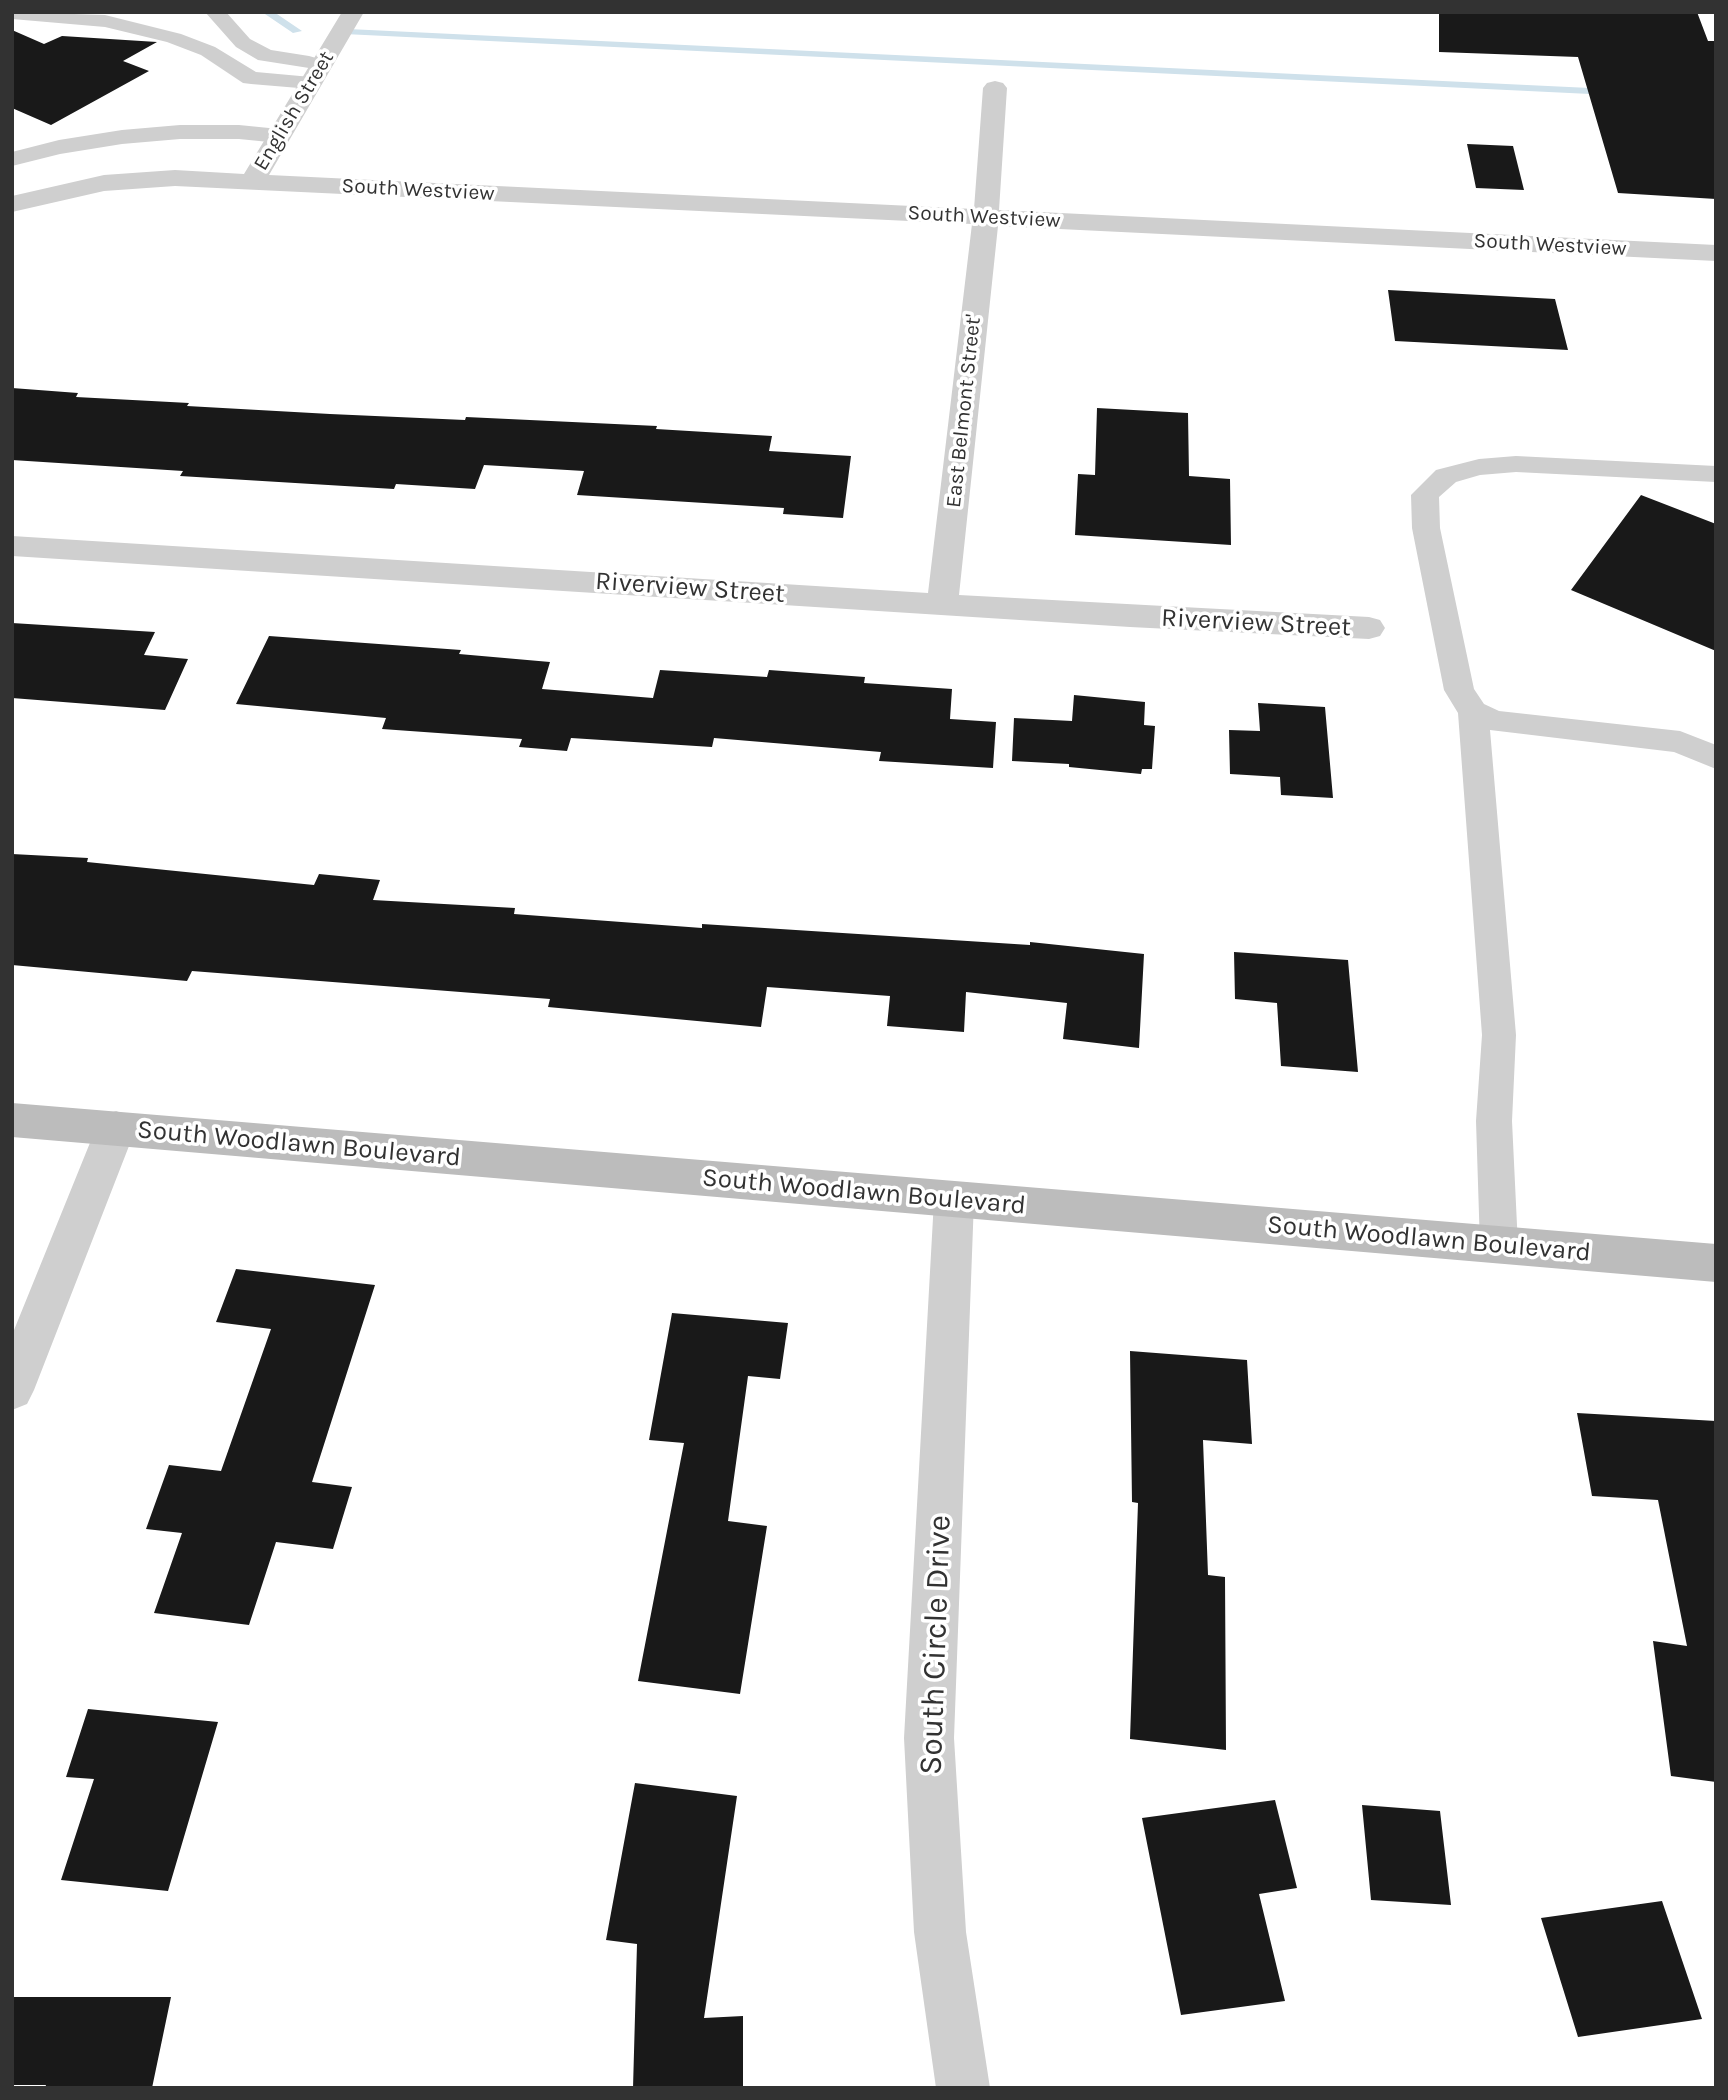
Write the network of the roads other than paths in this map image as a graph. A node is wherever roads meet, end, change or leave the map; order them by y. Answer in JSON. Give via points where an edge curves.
{"nodes":[{"id":1,"x":353,"y":12,"type":"edge"},
{"id":2,"x":12,"y":13,"type":"edge"},
{"id":3,"x":216,"y":13,"type":"edge"},
{"id":4,"x":317,"y":73,"type":"junction"},
{"id":5,"x":995,"y":88,"type":"dead end"},
{"id":6,"x":279,"y":136,"type":"junction"},
{"id":7,"x":12,"y":159,"type":"edge"},
{"id":8,"x":252,"y":182,"type":"junction"},
{"id":9,"x":12,"y":204,"type":"edge"},
{"id":10,"x":986,"y":217,"type":"junction"},
{"id":11,"x":1716,"y":253,"type":"edge"},
{"id":12,"x":1716,"y":474,"type":"edge"},
{"id":13,"x":12,"y":546,"type":"edge"},
{"id":14,"x":942,"y":604,"type":"junction"},
{"id":15,"x":1369,"y":628,"type":"dead end"},
{"id":16,"x":1473,"y":712,"type":"junction"},
{"id":17,"x":1716,"y":758,"type":"edge"},
{"id":18,"x":12,"y":1119,"type":"edge"},
{"id":19,"x":116,"y":1128,"type":"junction"},
{"id":20,"x":954,"y":1200,"type":"junction"},
{"id":21,"x":1499,"y":1245,"type":"junction"},
{"id":22,"x":1716,"y":1263,"type":"edge"},
{"id":23,"x":12,"y":1390,"type":"edge"},
{"id":24,"x":964,"y":2088,"type":"edge"}],
"edges":[{"from":1,"to":4,"type":"street","name":"English Street"},
{"from":2,"to":4,"type":"lane","via":[[105,21],[174,38],[208,51],[251,78]]},
{"from":3,"to":4,"type":"lane","via":[[243,43],[265,56]]},
{"from":4,"to":6,"type":"street","name":"English Street"},
{"from":5,"to":10,"type":"street","name":"East Belmont Street'"},
{"from":6,"to":7,"type":"lane","via":[[180,132],[122,137]]},
{"from":6,"to":8,"type":"street","name":"English Street"},
{"from":8,"to":9,"type":"street","name":"English Street","via":[[136,179],[72,188]]},
{"from":8,"to":10,"type":"street","name":"South Westview"},
{"from":10,"to":11,"type":"street","name":"South Westview"},
{"from":10,"to":14,"type":"street","name":"East Belmont Street'"},
{"from":12,"to":16,"type":"lane","via":[[1516,464],[1446,476],[1425,495],[1426,528],[1459,690]]},
{"from":13,"to":14,"type":"street","name":"Riverview Street"},
{"from":14,"to":15,"type":"street","name":"Riverview Street"},
{"from":16,"to":17,"type":"lane","via":[[1496,721],[1680,742]]},
{"from":16,"to":21,"type":"lane","via":[[1499,1035],[1494,1121]]},
{"from":18,"to":19,"type":"street","name":"South Woodlawn Boulevard"},
{"from":19,"to":20,"type":"street","name":"South Woodlawn Boulevard"},
{"from":19,"to":23,"type":"street"},
{"from":20,"to":21,"type":"street","name":"South Woodlawn Boulevard"},
{"from":20,"to":24,"type":"street","name":"South Circle Drive","via":[[929,1738],[940,1933]]},
{"from":21,"to":22,"type":"street","name":"South Woodlawn Boulevard"}]}
